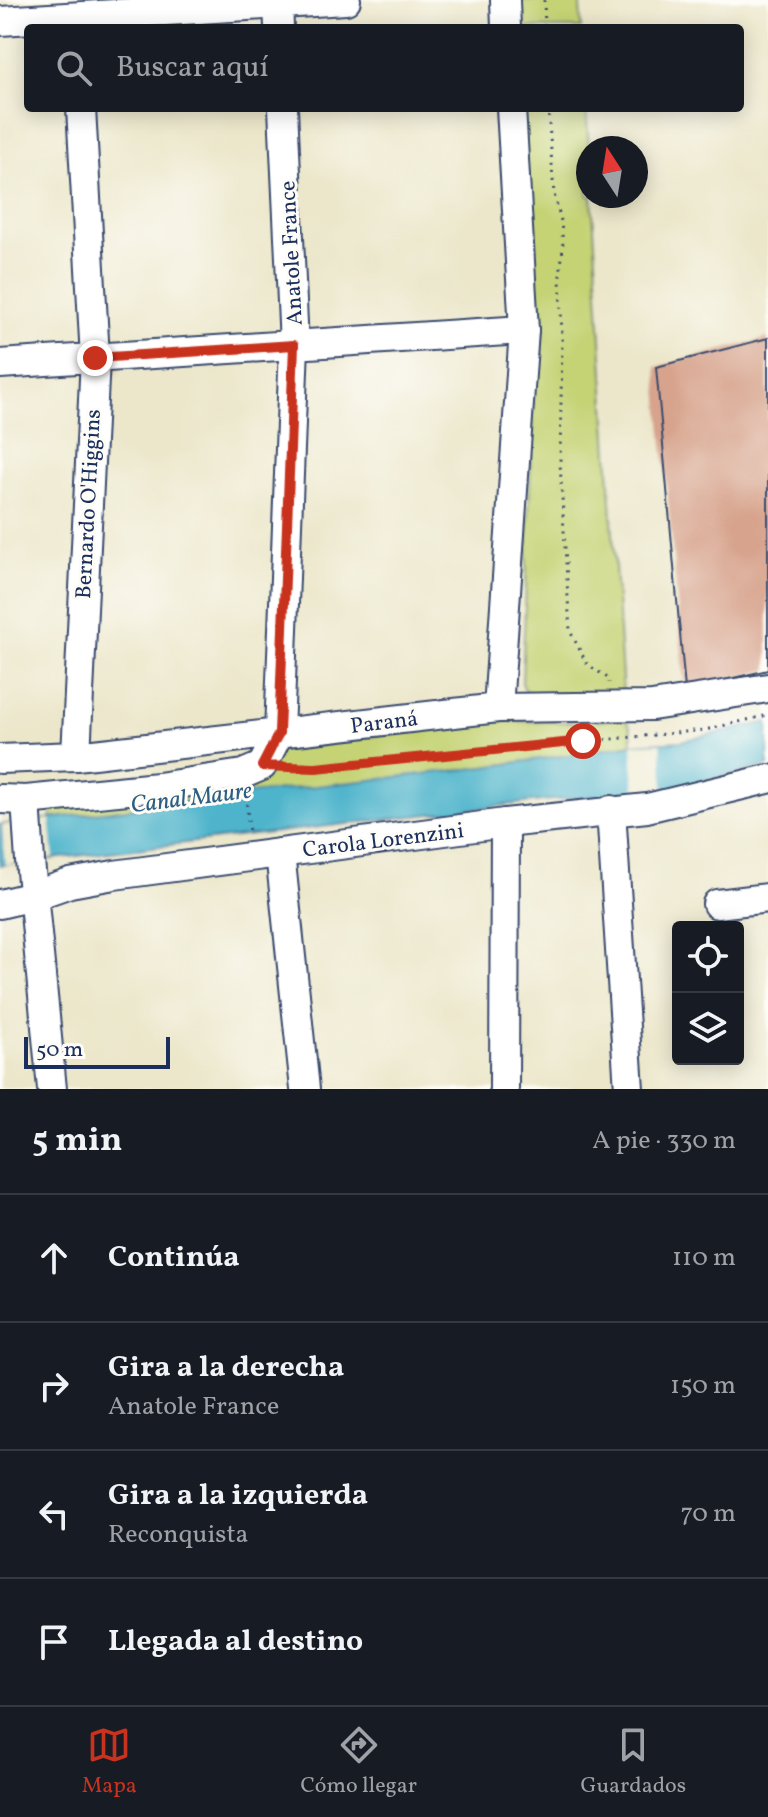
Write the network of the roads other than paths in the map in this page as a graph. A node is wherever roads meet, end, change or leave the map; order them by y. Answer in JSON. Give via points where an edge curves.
{"nodes":[{"id":1,"x":346,"y":0,"type":"edge"},
{"id":2,"x":505,"y":0,"type":"edge"},
{"id":3,"x":279,"y":11,"type":"edge"},
{"id":4,"x":76,"y":15,"type":"edge"},
{"id":5,"x":0,"y":21,"type":"edge"},
{"id":6,"x":506,"y":24,"type":"edge"},
{"id":7,"x":81,"y":112,"type":"edge"},
{"id":8,"x":283,"y":112,"type":"edge"},
{"id":9,"x":511,"y":112,"type":"edge"},
{"id":10,"x":524,"y":330,"type":"junction"},
{"id":11,"x":294,"y":345,"type":"junction"},
{"id":12,"x":95,"y":358,"type":"junction"},
{"id":13,"x":0,"y":364,"type":"edge"},
{"id":14,"x":768,"y":688,"type":"edge"},
{"id":15,"x":498,"y":708,"type":"junction"},
{"id":16,"x":279,"y":733,"type":"junction"},
{"id":17,"x":76,"y":756,"type":"junction"},
{"id":18,"x":0,"y":759,"type":"edge"},
{"id":19,"x":768,"y":779,"type":"edge"},
{"id":20,"x":18,"y":807,"type":"edge"},
{"id":21,"x":611,"y":810,"type":"junction"},
{"id":22,"x":505,"y":823,"type":"junction"},
{"id":23,"x":280,"y":853,"type":"junction"},
{"id":24,"x":33,"y":896,"type":"junction"},
{"id":25,"x":768,"y":898,"type":"edge"},
{"id":26,"x":0,"y":904,"type":"edge"},
{"id":27,"x":717,"y":904,"type":"dead end"},
{"id":28,"x":52,"y":1089,"type":"edge"},
{"id":29,"x":305,"y":1089,"type":"edge"},
{"id":30,"x":504,"y":1089,"type":"edge"},
{"id":31,"x":629,"y":1089,"type":"edge"}],
"edges":[{"from":1,"to":3,"type":"street"},
{"from":2,"to":6,"type":"street"},
{"from":3,"to":4,"type":"street"},
{"from":4,"to":5,"type":"street"},
{"from":7,"to":12,"type":"street","name":"Bernardo O'Higgins"},
{"from":8,"to":11,"type":"street","name":"Anatole France"},
{"from":9,"to":10,"type":"street"},
{"from":10,"to":11,"type":"street"},
{"from":10,"to":15,"type":"street"},
{"from":11,"to":12,"type":"street"},
{"from":11,"to":16,"type":"street","name":"Anatole France"},
{"from":12,"to":13,"type":"street"},
{"from":12,"to":17,"type":"street","name":"Bernardo O'Higgins"},
{"from":14,"to":15,"type":"street","name":"Paraná","via":[[677,704]]},
{"from":15,"to":16,"type":"street","name":"Paraná"},
{"from":16,"to":17,"type":"street","name":"Paraná"},
{"from":16,"to":20,"type":"street","via":[[262,766],[243,774]]},
{"from":17,"to":18,"type":"street","name":"Paraná"},
{"from":19,"to":21,"type":"street","name":"Carola Lorenzini","via":[[659,806]]},
{"from":20,"to":24,"type":"street"},
{"from":21,"to":22,"type":"street","name":"Carola Lorenzini"},
{"from":21,"to":31,"type":"street"},
{"from":22,"to":23,"type":"street","name":"Carola Lorenzini"},
{"from":22,"to":30,"type":"street"},
{"from":23,"to":24,"type":"street","name":"Carola Lorenzini","via":[[114,875]]},
{"from":23,"to":29,"type":"street"},
{"from":24,"to":26,"type":"street","name":"Carola Lorenzini"},
{"from":24,"to":28,"type":"street"},
{"from":25,"to":27,"type":"street"}]}
